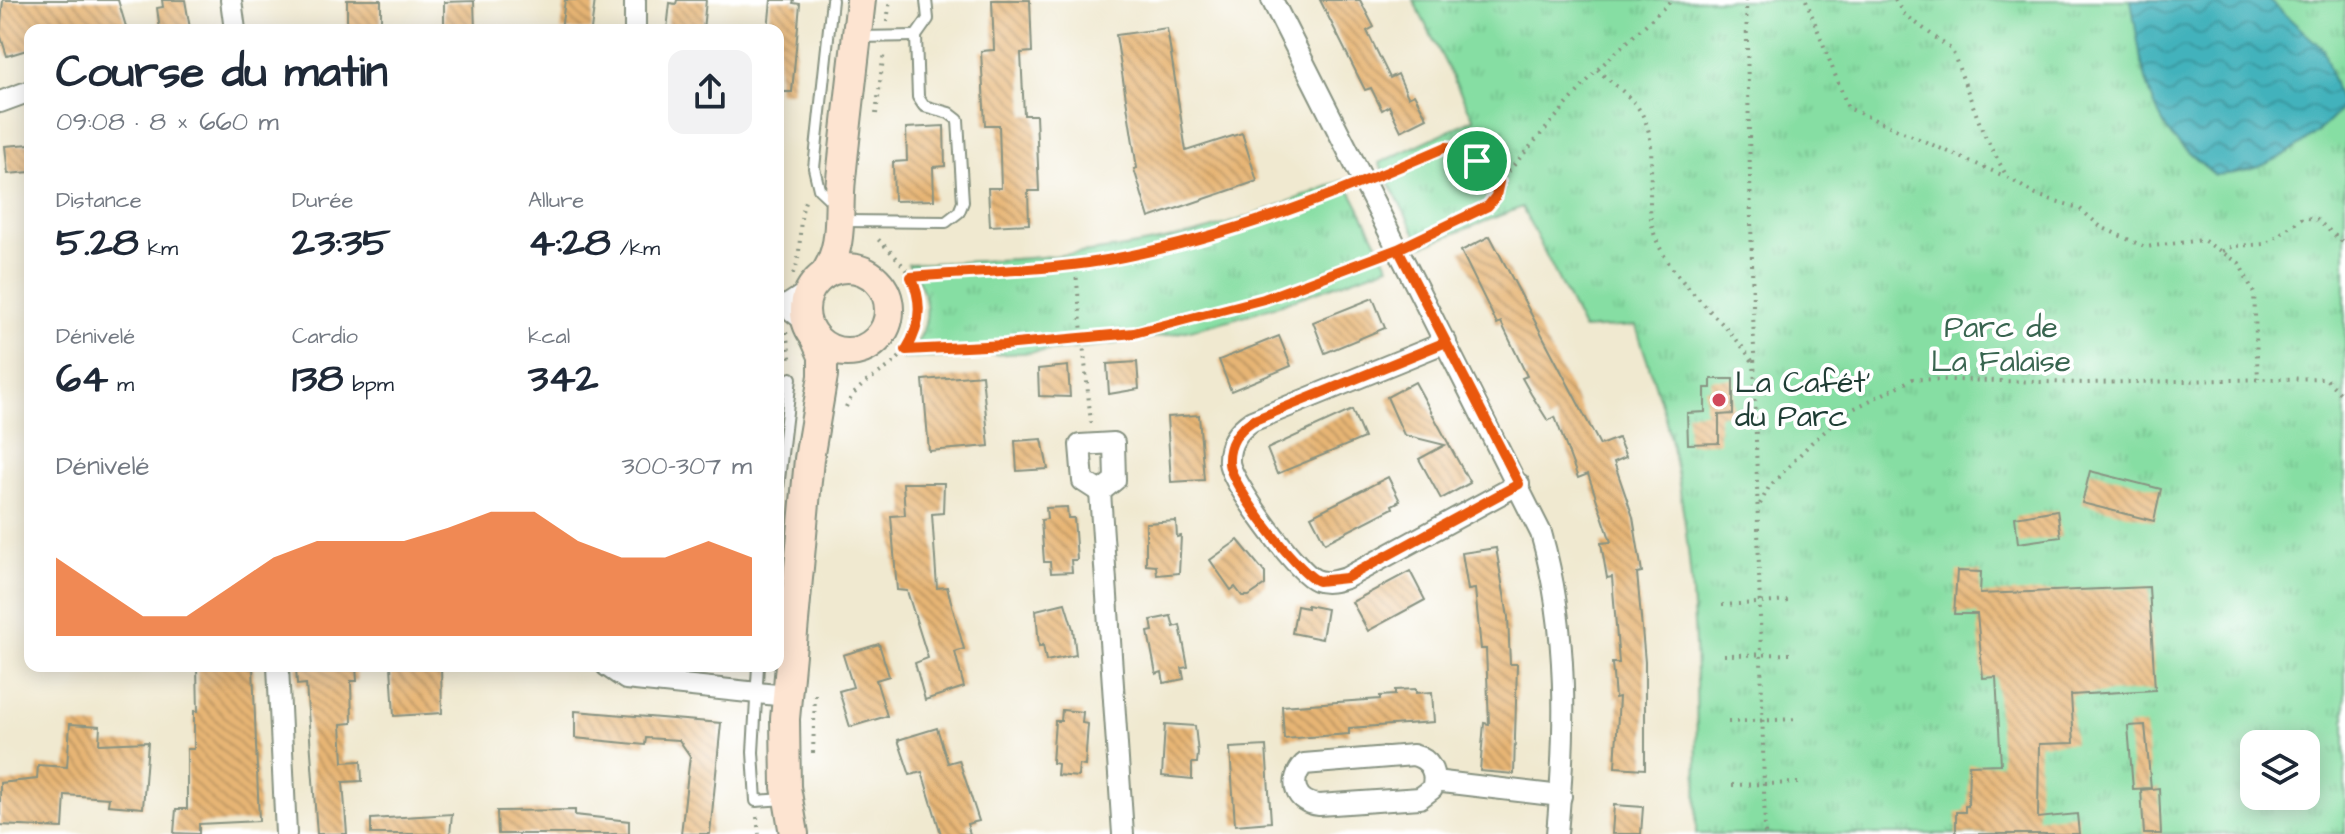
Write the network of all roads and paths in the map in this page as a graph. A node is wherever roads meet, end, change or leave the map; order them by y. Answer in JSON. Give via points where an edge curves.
{"nodes":[{"id":1,"x":231,"y":0,"type":"edge"},
{"id":2,"x":635,"y":0,"type":"edge"},
{"id":3,"x":832,"y":0,"type":"edge"},
{"id":4,"x":861,"y":0,"type":"edge"},
{"id":5,"x":890,"y":0,"type":"edge"},
{"id":6,"x":926,"y":0,"type":"edge"},
{"id":7,"x":1272,"y":0,"type":"edge"},
{"id":8,"x":1672,"y":0,"type":"edge"},
{"id":9,"x":1746,"y":0,"type":"edge"},
{"id":10,"x":1806,"y":0,"type":"edge"},
{"id":11,"x":1895,"y":0,"type":"edge"},
{"id":12,"x":234,"y":24,"type":"edge"},
{"id":13,"x":635,"y":24,"type":"edge"},
{"id":14,"x":916,"y":36,"type":"junction"},
{"id":15,"x":856,"y":37,"type":"junction"},
{"id":16,"x":885,"y":37,"type":"junction"},
{"id":17,"x":1597,"y":70,"type":"junction"},
{"id":18,"x":24,"y":93,"type":"edge"},
{"id":19,"x":0,"y":102,"type":"edge"},
{"id":20,"x":875,"y":120,"type":"dead end"},
{"id":21,"x":2007,"y":177,"type":"junction"},
{"id":22,"x":816,"y":180,"type":"junction"},
{"id":23,"x":1499,"y":182,"type":"junction"},
{"id":24,"x":1364,"y":183,"type":"junction"},
{"id":25,"x":841,"y":214,"type":"junction"},
{"id":26,"x":870,"y":220,"type":"junction"},
{"id":27,"x":2345,"y":244,"type":"edge"},
{"id":28,"x":1398,"y":249,"type":"junction"},
{"id":29,"x":2221,"y":251,"type":"junction"},
{"id":30,"x":1075,"y":262,"type":"junction"},
{"id":31,"x":911,"y":277,"type":"junction"},
{"id":32,"x":874,"y":278,"type":"junction"},
{"id":33,"x":799,"y":306,"type":"edge"},
{"id":34,"x":1082,"y":339,"type":"junction"},
{"id":35,"x":1446,"y":342,"type":"junction"},
{"id":36,"x":871,"y":345,"type":"junction"},
{"id":37,"x":906,"y":350,"type":"junction"},
{"id":38,"x":1755,"y":366,"type":"junction"},
{"id":39,"x":791,"y":378,"type":"joint"},
{"id":40,"x":2258,"y":379,"type":"junction"},
{"id":41,"x":852,"y":382,"type":"dead end"},
{"id":42,"x":858,"y":388,"type":"junction"},
{"id":43,"x":2344,"y":395,"type":"edge"},
{"id":44,"x":843,"y":417,"type":"dead end"},
{"id":45,"x":814,"y":421,"type":"junction"},
{"id":46,"x":784,"y":437,"type":"edge"},
{"id":47,"x":1094,"y":444,"type":"junction"},
{"id":48,"x":1519,"y":484,"type":"junction"},
{"id":49,"x":1100,"y":492,"type":"junction"},
{"id":50,"x":1759,"y":506,"type":"junction"},
{"id":51,"x":1792,"y":601,"type":"dead end"},
{"id":52,"x":1758,"y":602,"type":"junction"},
{"id":53,"x":1722,"y":605,"type":"dead end"},
{"id":54,"x":1794,"y":654,"type":"dead end"},
{"id":55,"x":1724,"y":655,"type":"dead end"},
{"id":56,"x":1760,"y":655,"type":"junction"},
{"id":57,"x":278,"y":672,"type":"edge"},
{"id":58,"x":616,"y":672,"type":"edge"},
{"id":59,"x":757,"y":672,"type":"edge"},
{"id":60,"x":816,"y":689,"type":"dead end"},
{"id":61,"x":755,"y":693,"type":"junction"},
{"id":62,"x":786,"y":696,"type":"junction"},
{"id":63,"x":1797,"y":719,"type":"dead end"},
{"id":64,"x":1762,"y":720,"type":"junction"},
{"id":65,"x":1728,"y":722,"type":"dead end"},
{"id":66,"x":813,"y":762,"type":"dead end"},
{"id":67,"x":1434,"y":781,"type":"junction"},
{"id":68,"x":1764,"y":783,"type":"junction"},
{"id":69,"x":1800,"y":783,"type":"dead end"},
{"id":70,"x":1732,"y":785,"type":"dead end"},
{"id":71,"x":1561,"y":796,"type":"junction"},
{"id":72,"x":792,"y":822,"type":"edge"},
{"id":73,"x":286,"y":834,"type":"edge"},
{"id":74,"x":1123,"y":834,"type":"edge"},
{"id":75,"x":1557,"y":834,"type":"edge"},
{"id":76,"x":1765,"y":834,"type":"edge"}],
"edges":[{"from":1,"to":12,"type":"street"},
{"from":2,"to":13,"type":"street"},
{"from":3,"to":22,"type":"lane"},
{"from":4,"to":15,"type":"street"},
{"from":5,"to":16,"type":"path"},
{"from":6,"to":14,"type":"lane","via":[[928,19]]},
{"from":7,"to":24,"type":"street"},
{"from":8,"to":17,"type":"path"},
{"from":9,"to":38,"type":"path"},
{"from":10,"to":21,"type":"path","via":[[1848,108]]},
{"from":11,"to":21,"type":"path","via":[[1903,13],[1952,50],[1983,132]]},
{"from":14,"to":16,"type":"lane"},
{"from":14,"to":26,"type":"lane","via":[[920,103],[958,120],[963,202],[946,222]]},
{"from":15,"to":16,"type":"lane"},
{"from":15,"to":25,"type":"street"},
{"from":16,"to":20,"type":"path"},
{"from":17,"to":23,"type":"path"},
{"from":17,"to":38,"type":"path","via":[[1635,103],[1645,119],[1650,210],[1667,260],[1738,338]]},
{"from":18,"to":19,"type":"street"},
{"from":21,"to":29,"type":"path","via":[[2036,195],[2079,208],[2101,227],[2145,247],[2203,240]]},
{"from":22,"to":25,"type":"lane"},
{"from":22,"to":33,"type":"path","via":[[802,206]]},
{"from":23,"to":24,"type":"path","via":[[1460,148],[1446,147]]},
{"from":23,"to":28,"type":"path","via":[[1488,206]]},
{"from":24,"to":28,"type":"street"},
{"from":24,"to":30,"type":"path","via":[[1175,246]]},
{"from":25,"to":26,"type":"lane"},
{"from":25,"to":32,"type":"street","via":[[851,246]]},
{"from":25,"to":33,"type":"street","via":[[835,254]]},
{"from":26,"to":31,"type":"path","via":[[876,237]]},
{"from":27,"to":29,"type":"path","via":[[2317,220],[2304,217],[2266,244]]},
{"from":28,"to":34,"type":"path","via":[[1264,299],[1134,333]]},
{"from":28,"to":35,"type":"street"},
{"from":29,"to":40,"type":"path","via":[[2239,263],[2254,293]]},
{"from":30,"to":31,"type":"path"},
{"from":30,"to":34,"type":"path"},
{"from":31,"to":37,"type":"path","via":[[919,316]]},
{"from":32,"to":33,"type":"street","via":[[846,268]]},
{"from":32,"to":36,"type":"street","via":[[887,296],[889,312]]},
{"from":33,"to":36,"type":"street","via":[[839,352]]},
{"from":33,"to":39,"type":"path"},
{"from":33,"to":45,"type":"street","via":[[824,362]]},
{"from":34,"to":37,"type":"path"},
{"from":34,"to":47,"type":"path"},
{"from":35,"to":48,"type":"street"},
{"from":35,"to":48,"type":"street","via":[[1252,421],[1231,447],[1232,474],[1295,563],[1312,579],[1327,582],[1346,578]]},
{"from":36,"to":45,"type":"street","via":[[839,375]]},
{"from":37,"to":42,"type":"path"},
{"from":38,"to":50,"type":"path"},
{"from":39,"to":46,"type":"lane"},
{"from":40,"to":43,"type":"path","via":[[2325,378]]},
{"from":40,"to":50,"type":"path","via":[[1913,379],[1849,411],[1769,487]]},
{"from":41,"to":42,"type":"path"},
{"from":42,"to":44,"type":"path"},
{"from":45,"to":62,"type":"street"},
{"from":47,"to":49,"type":"street","via":[[1080,445],[1083,481]]},
{"from":47,"to":49,"type":"street","via":[[1114,443],[1115,480]]},
{"from":48,"to":71,"type":"street","via":[[1541,533],[1558,617],[1564,689]]},
{"from":49,"to":74,"type":"street"},
{"from":50,"to":52,"type":"path"},
{"from":51,"to":52,"type":"path"},
{"from":52,"to":53,"type":"path"},
{"from":52,"to":56,"type":"path"},
{"from":54,"to":56,"type":"path"},
{"from":55,"to":56,"type":"path"},
{"from":56,"to":64,"type":"path"},
{"from":57,"to":73,"type":"street"},
{"from":58,"to":61,"type":"street","via":[[626,679]]},
{"from":59,"to":61,"type":"lane"},
{"from":60,"to":66,"type":"path"},
{"from":61,"to":62,"type":"street"},
{"from":61,"to":72,"type":"lane","via":[[756,801]]},
{"from":62,"to":72,"type":"street"},
{"from":63,"to":64,"type":"path"},
{"from":64,"to":65,"type":"path"},
{"from":64,"to":68,"type":"path"},
{"from":67,"to":67,"type":"street","via":[[1432,767],[1413,755],[1310,762],[1299,769],[1294,783],[1305,801],[1319,805],[1413,800],[1427,794]]},
{"from":67,"to":71,"type":"street"},
{"from":68,"to":69,"type":"path"},
{"from":68,"to":70,"type":"path"},
{"from":68,"to":76,"type":"path"},
{"from":71,"to":75,"type":"street"}]}
